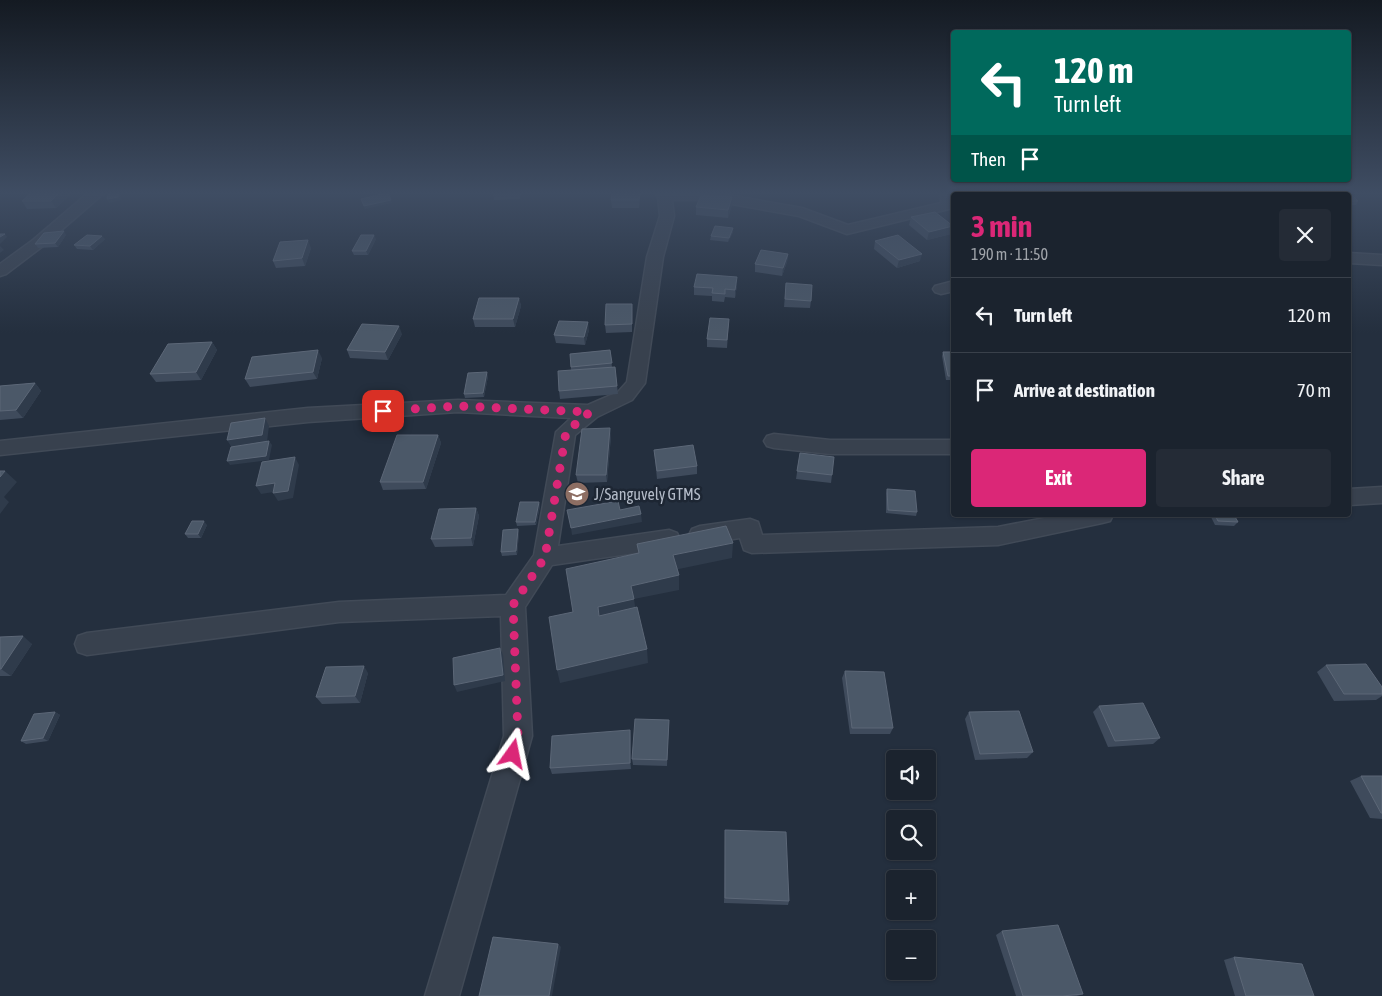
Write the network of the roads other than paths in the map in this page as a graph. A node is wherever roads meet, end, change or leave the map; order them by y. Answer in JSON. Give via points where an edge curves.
{"nodes":[{"id":1,"x":42,"y":239,"type":"edge"},
{"id":2,"x":661,"y":239,"type":"edge"},
{"id":3,"x":1351,"y":258,"type":"edge"},
{"id":4,"x":1382,"y":260,"type":"edge"},
{"id":5,"x":0,"y":271,"type":"edge"},
{"id":6,"x":590,"y":412,"type":"junction"},
{"id":7,"x":774,"y":441,"type":"dead end"},
{"id":8,"x":951,"y":447,"type":"edge"},
{"id":9,"x":0,"y":448,"type":"edge"},
{"id":10,"x":1382,"y":495,"type":"edge"},
{"id":11,"x":1351,"y":496,"type":"edge"},
{"id":12,"x":1092,"y":517,"type":"edge"},
{"id":13,"x":545,"y":557,"type":"junction"},
{"id":14,"x":513,"y":605,"type":"junction"},
{"id":15,"x":87,"y":644,"type":"dead end"},
{"id":16,"x":442,"y":996,"type":"edge"}],
"edges":[{"from":1,"to":5,"type":"street"},
{"from":2,"to":6,"type":"street","via":[[655,257],[636,383],[625,396]]},
{"from":3,"to":4,"type":"street"},
{"from":6,"to":9,"type":"street","via":[[458,406],[308,415]]},
{"from":6,"to":13,"type":"street","via":[[566,432]]},
{"from":7,"to":8,"type":"street","via":[[830,447]]},
{"from":10,"to":11,"type":"street"},
{"from":12,"to":13,"type":"street","via":[[998,536],[752,544],[750,528]]},
{"from":13,"to":14,"type":"street"},
{"from":14,"to":15,"type":"street","via":[[339,612]]},
{"from":14,"to":16,"type":"street","via":[[518,736]]}]}
